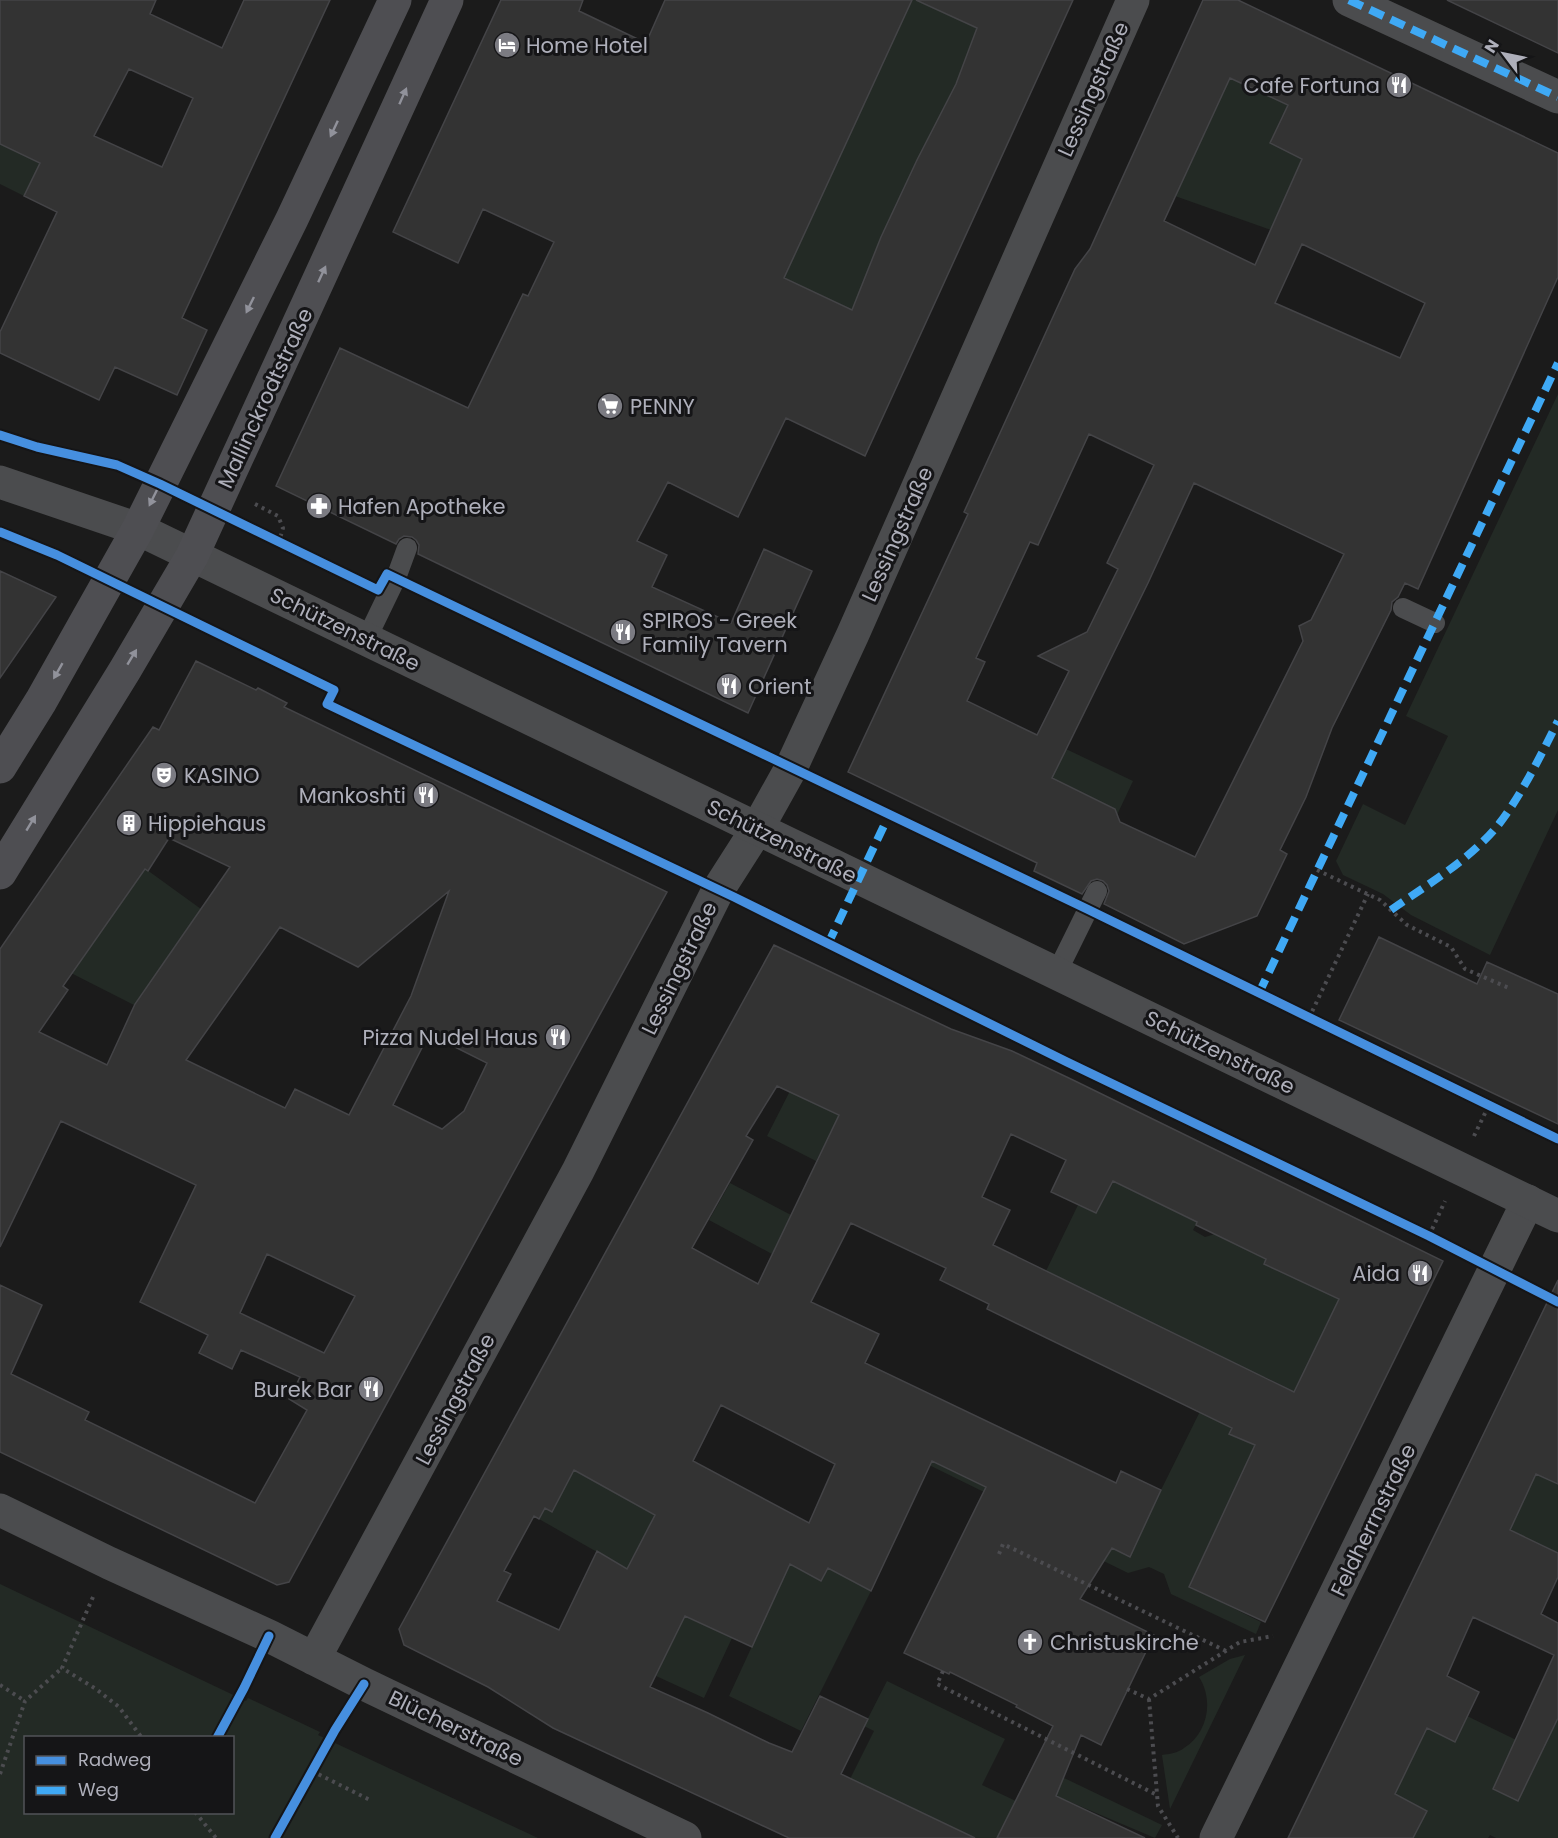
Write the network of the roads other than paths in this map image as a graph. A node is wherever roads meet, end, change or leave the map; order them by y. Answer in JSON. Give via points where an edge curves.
{"nodes":[{"id":1,"x":395,"y":0,"type":"edge"},
{"id":2,"x":447,"y":0,"type":"edge"},
{"id":3,"x":1132,"y":0,"type":"edge"},
{"id":4,"x":1349,"y":0,"type":"edge"},
{"id":5,"x":1558,"y":96,"type":"edge"},
{"id":6,"x":0,"y":482,"type":"edge"},
{"id":7,"x":138,"y":529,"type":"junction"},
{"id":8,"x":407,"y":549,"type":"dead end"},
{"id":9,"x":192,"y":556,"type":"junction"},
{"id":10,"x":1403,"y":608,"type":"dead end"},
{"id":11,"x":1435,"y":623,"type":"dead end"},
{"id":12,"x":366,"y":640,"type":"junction"},
{"id":13,"x":0,"y":767,"type":"edge"},
{"id":14,"x":757,"y":829,"type":"junction"},
{"id":15,"x":0,"y":873,"type":"edge"},
{"id":16,"x":1096,"y":891,"type":"dead end"},
{"id":17,"x":1056,"y":974,"type":"junction"},
{"id":18,"x":1528,"y":1201,"type":"junction"},
{"id":19,"x":1558,"y":1216,"type":"edge"},
{"id":20,"x":0,"y":1510,"type":"edge"},
{"id":21,"x":314,"y":1659,"type":"junction"},
{"id":22,"x":685,"y":1838,"type":"edge"},
{"id":23,"x":1216,"y":1838,"type":"edge"}],
"edges":[{"from":1,"to":7,"type":"main road","one_way":true,"via":[[292,219]]},
{"from":9,"to":2,"type":"main road","name":"Mallinckrodtstraße","one_way":true},
{"from":3,"to":14,"type":"street","name":"Lessingstraße","via":[[853,634],[791,768]]},
{"from":4,"to":5,"type":"street"},
{"from":6,"to":7,"type":"street","name":"Schützenstraße"},
{"from":7,"to":9,"type":"street","name":"Schützenstraße"},
{"from":7,"to":13,"type":"main road","one_way":true},
{"from":8,"to":12,"type":"lane"},
{"from":9,"to":12,"type":"street","name":"Schützenstraße"},
{"from":15,"to":9,"type":"main road","name":"Mallinckrodtstraße","one_way":true},
{"from":10,"to":11,"type":"lane"},
{"from":12,"to":14,"type":"street","name":"Schützenstraße"},
{"from":14,"to":17,"type":"street","name":"Schützenstraße"},
{"from":14,"to":21,"type":"street","name":"Lessingstraße","via":[[718,890],[578,1171]]},
{"from":16,"to":17,"type":"lane"},
{"from":17,"to":18,"type":"street","name":"Schützenstraße"},
{"from":18,"to":19,"type":"street","name":"Schützenstraße"},
{"from":18,"to":23,"type":"street","name":"Feldherrnstraße"},
{"from":20,"to":21,"type":"street","name":"Blücherstraße"},
{"from":21,"to":22,"type":"street","name":"Blücherstraße"}]}
